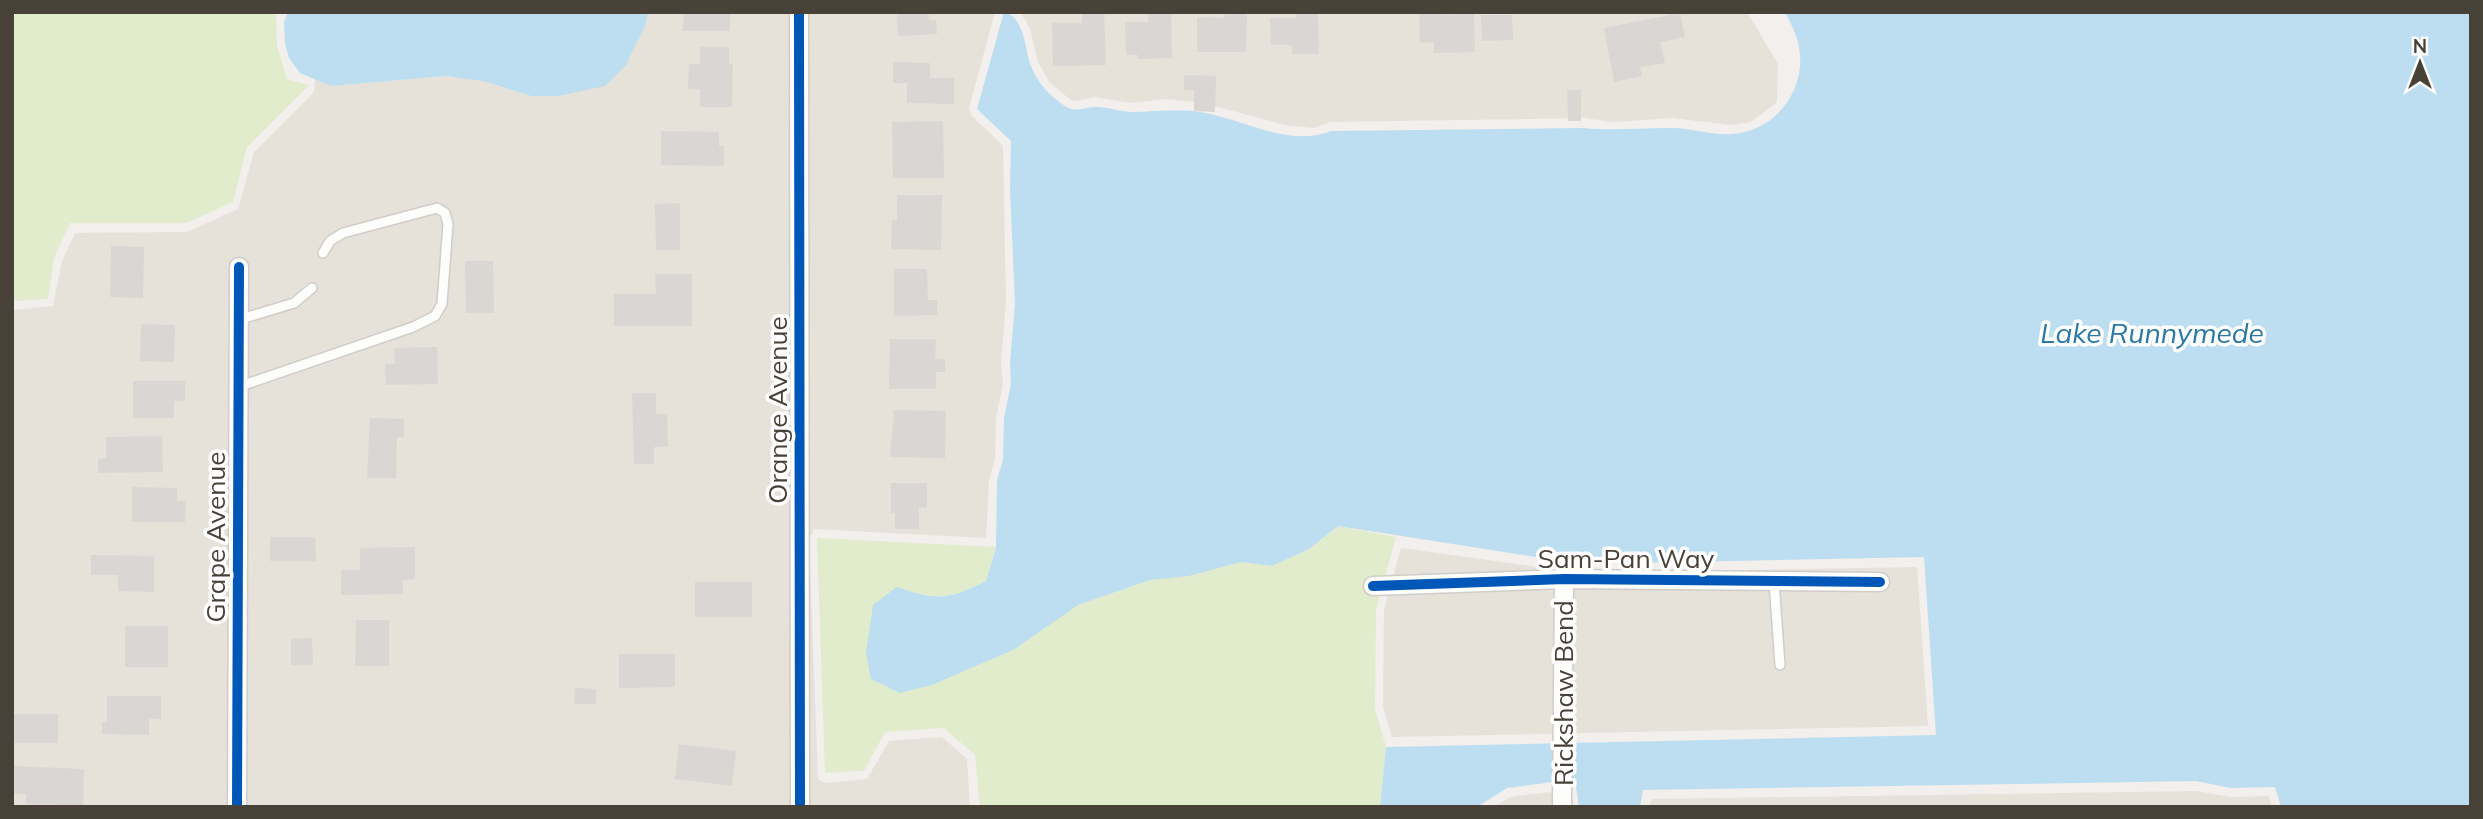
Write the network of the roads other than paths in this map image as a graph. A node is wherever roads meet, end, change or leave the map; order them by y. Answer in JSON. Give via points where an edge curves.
{"nodes":[{"id":1,"x":799,"y":12,"type":"edge"},
{"id":2,"x":323,"y":253,"type":"dead end"},
{"id":3,"x":239,"y":267,"type":"dead end"},
{"id":4,"x":312,"y":288,"type":"dead end"},
{"id":5,"x":238,"y":320,"type":"junction"},
{"id":6,"x":238,"y":387,"type":"junction"},
{"id":7,"x":1563,"y":579,"type":"junction"},
{"id":8,"x":1774,"y":581,"type":"junction"},
{"id":9,"x":1880,"y":582,"type":"dead end"},
{"id":10,"x":1373,"y":586,"type":"dead end"},
{"id":11,"x":1780,"y":665,"type":"dead end"},
{"id":12,"x":1562,"y":799,"type":"edge"},
{"id":13,"x":237,"y":807,"type":"edge"},
{"id":14,"x":800,"y":807,"type":"edge"}],
"edges":[{"from":1,"to":14,"type":"street","name":"Orange Avenue"},
{"from":2,"to":6,"type":"lane","via":[[330,241],[343,233],[437,208],[445,213],[448,224],[442,304],[435,316],[413,327]]},
{"from":3,"to":5,"type":"street","name":"Grape Avenue"},
{"from":4,"to":5,"type":"lane","via":[[295,303]]},
{"from":5,"to":6,"type":"street","name":"Grape Avenue"},
{"from":6,"to":13,"type":"street","name":"Grape Avenue"},
{"from":7,"to":8,"type":"street","name":"Sam-Pan Way"},
{"from":7,"to":10,"type":"street","name":"Sam-Pan Way"},
{"from":7,"to":12,"type":"street","name":"Rickshaw Bend"},
{"from":8,"to":9,"type":"street","name":"Sam-Pan Way"},
{"from":8,"to":11,"type":"lane"}]}
